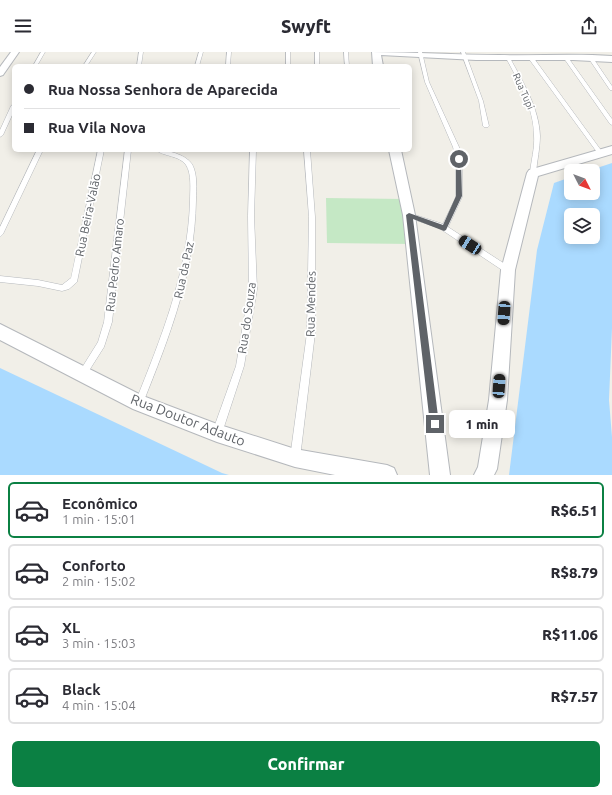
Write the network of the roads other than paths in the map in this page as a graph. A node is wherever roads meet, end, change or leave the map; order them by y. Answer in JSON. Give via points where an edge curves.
{"nodes":[{"id":1,"x":15,"y":52,"type":"edge"},
{"id":2,"x":43,"y":52,"type":"edge"},
{"id":3,"x":94,"y":52,"type":"edge"},
{"id":4,"x":141,"y":52,"type":"edge"},
{"id":5,"x":201,"y":52,"type":"edge"},
{"id":6,"x":229,"y":52,"type":"edge"},
{"id":7,"x":288,"y":52,"type":"edge"},
{"id":8,"x":317,"y":52,"type":"edge"},
{"id":9,"x":346,"y":52,"type":"edge"},
{"id":10,"x":376,"y":52,"type":"edge"},
{"id":11,"x":379,"y":52,"type":"edge"},
{"id":12,"x":420,"y":53,"type":"edge"},
{"id":13,"x":564,"y":54,"type":"edge"},
{"id":14,"x":464,"y":55,"type":"edge"},
{"id":15,"x":490,"y":55,"type":"edge"},
{"id":16,"x":514,"y":56,"type":"edge"},
{"id":17,"x":588,"y":56,"type":"junction"},
{"id":18,"x":531,"y":58,"type":"junction"},
{"id":19,"x":612,"y":59,"type":"edge"},
{"id":20,"x":36,"y":64,"type":"edge"},
{"id":21,"x":86,"y":64,"type":"edge"},
{"id":22,"x":139,"y":64,"type":"edge"},
{"id":23,"x":198,"y":64,"type":"edge"},
{"id":24,"x":228,"y":64,"type":"edge"},
{"id":25,"x":288,"y":64,"type":"edge"},
{"id":26,"x":317,"y":64,"type":"edge"},
{"id":27,"x":347,"y":64,"type":"edge"},
{"id":28,"x":378,"y":64,"type":"edge"},
{"id":29,"x":0,"y":73,"type":"edge"},
{"id":30,"x":612,"y":89,"type":"edge"},
{"id":31,"x":12,"y":110,"type":"edge"},
{"id":32,"x":612,"y":123,"type":"edge"},
{"id":33,"x":486,"y":126,"type":"dead end"},
{"id":34,"x":0,"y":135,"type":"edge"},
{"id":35,"x":39,"y":152,"type":"edge"},
{"id":36,"x":101,"y":152,"type":"edge"},
{"id":37,"x":128,"y":152,"type":"edge"},
{"id":38,"x":165,"y":152,"type":"edge"},
{"id":39,"x":253,"y":152,"type":"edge"},
{"id":40,"x":307,"y":152,"type":"edge"},
{"id":41,"x":394,"y":152,"type":"edge"},
{"id":42,"x":606,"y":152,"type":"edge"},
{"id":43,"x":533,"y":173,"type":"junction"},
{"id":44,"x":409,"y":215,"type":"junction"},
{"id":45,"x":444,"y":228,"type":"junction"},
{"id":46,"x":0,"y":234,"type":"edge"},
{"id":47,"x":508,"y":270,"type":"junction"},
{"id":48,"x":0,"y":279,"type":"edge"},
{"id":49,"x":0,"y":332,"type":"edge"},
{"id":50,"x":82,"y":374,"type":"junction"},
{"id":51,"x":139,"y":403,"type":"junction"},
{"id":52,"x":217,"y":434,"type":"junction"},
{"id":53,"x":295,"y":458,"type":"junction"},
{"id":54,"x":387,"y":475,"type":"edge"},
{"id":55,"x":440,"y":475,"type":"edge"},
{"id":56,"x":484,"y":475,"type":"edge"}],
"edges":[{"from":1,"to":29,"type":"street"},
{"from":2,"to":20,"type":"lane"},
{"from":3,"to":21,"type":"lane"},
{"from":4,"to":22,"type":"lane"},
{"from":5,"to":23,"type":"lane"},
{"from":6,"to":24,"type":"lane"},
{"from":7,"to":25,"type":"lane"},
{"from":8,"to":26,"type":"lane"},
{"from":9,"to":27,"type":"lane"},
{"from":10,"to":28,"type":"street"},
{"from":11,"to":12,"type":"street"},
{"from":12,"to":14,"type":"street"},
{"from":12,"to":45,"type":"lane","via":[[427,82],[459,159],[459,196]]},
{"from":13,"to":17,"type":"street"},
{"from":13,"to":18,"type":"street"},
{"from":13,"to":32,"type":"lane"},
{"from":14,"to":15,"type":"street"},
{"from":14,"to":33,"type":"lane","via":[[481,101]]},
{"from":15,"to":16,"type":"street"},
{"from":16,"to":18,"type":"street"},
{"from":16,"to":43,"type":"lane","name":"Rua Tupi","via":[[534,114],[537,134]]},
{"from":17,"to":19,"type":"street"},
{"from":17,"to":30,"type":"lane"},
{"from":18,"to":42,"type":"lane"},
{"from":31,"to":34,"type":"lane"},
{"from":35,"to":46,"type":"lane"},
{"from":36,"to":48,"type":"lane","name":"Rua Beira-Valão","via":[[74,280],[62,288]]},
{"from":37,"to":50,"type":"lane","name":"Rua Pedro Amaro","via":[[108,322],[100,344]]},
{"from":38,"to":51,"type":"lane","name":"Rua da Paz","via":[[189,164],[194,187],[192,231],[176,307]]},
{"from":39,"to":52,"type":"lane","name":"Rua do Souza","via":[[253,289],[240,366]]},
{"from":40,"to":53,"type":"lane","name":"Rua Mendes","via":[[312,217],[311,333]]},
{"from":41,"to":44,"type":"street"},
{"from":42,"to":43,"type":"street"},
{"from":43,"to":47,"type":"street"},
{"from":44,"to":45,"type":"lane"},
{"from":44,"to":55,"type":"street"},
{"from":45,"to":47,"type":"lane"},
{"from":47,"to":56,"type":"street","via":[[498,400],[488,469]]},
{"from":49,"to":50,"type":"street","name":"Rua Doutor Adauto"},
{"from":50,"to":51,"type":"street","name":"Rua Doutor Adauto"},
{"from":51,"to":52,"type":"street","name":"Rua Doutor Adauto"},
{"from":52,"to":53,"type":"street","name":"Rua Doutor Adauto"},
{"from":53,"to":54,"type":"street","name":"Rua Doutor Adauto"}]}
